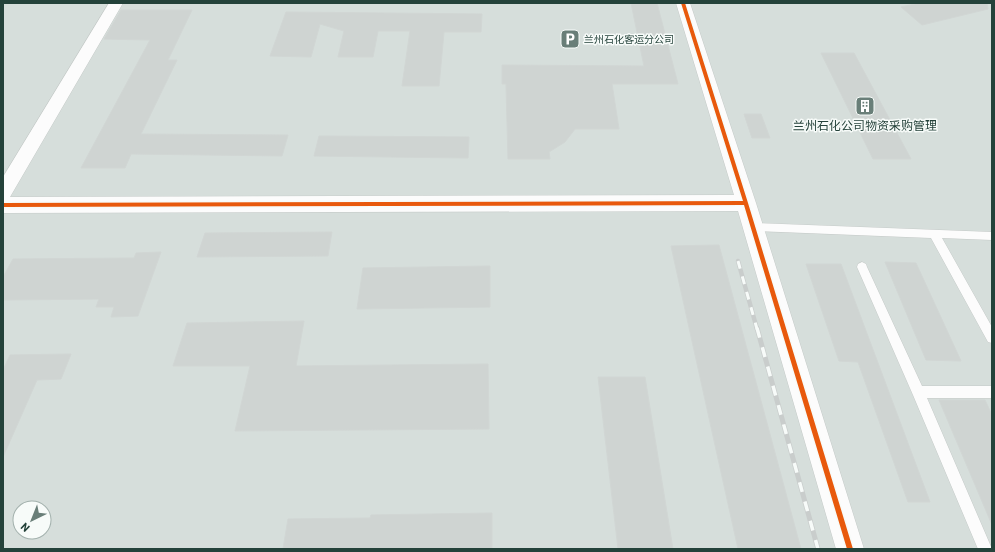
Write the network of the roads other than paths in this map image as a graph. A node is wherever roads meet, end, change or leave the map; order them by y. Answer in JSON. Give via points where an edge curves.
{"nodes":[{"id":1,"x":116,"y":3,"type":"edge"},
{"id":2,"x":683,"y":3,"type":"edge"},
{"id":3,"x":3,"y":193,"type":"edge"},
{"id":4,"x":746,"y":203,"type":"junction"},
{"id":5,"x":3,"y":205,"type":"edge"},
{"id":6,"x":753,"y":227,"type":"junction"},
{"id":7,"x":935,"y":235,"type":"junction"},
{"id":8,"x":992,"y":236,"type":"edge"},
{"id":9,"x":862,"y":267,"type":"dead end"},
{"id":10,"x":992,"y":338,"type":"edge"},
{"id":11,"x":918,"y":392,"type":"junction"},
{"id":12,"x":992,"y":392,"type":"edge"},
{"id":13,"x":850,"y":549,"type":"edge"},
{"id":14,"x":985,"y":549,"type":"edge"}],
"edges":[{"from":1,"to":3,"type":"street"},
{"from":2,"to":4,"type":"street"},
{"from":4,"to":5,"type":"street"},
{"from":4,"to":6,"type":"street"},
{"from":6,"to":7,"type":"lane"},
{"from":6,"to":13,"type":"street"},
{"from":7,"to":8,"type":"lane"},
{"from":7,"to":10,"type":"lane"},
{"from":9,"to":11,"type":"lane"},
{"from":11,"to":12,"type":"lane"},
{"from":11,"to":14,"type":"lane"}]}
